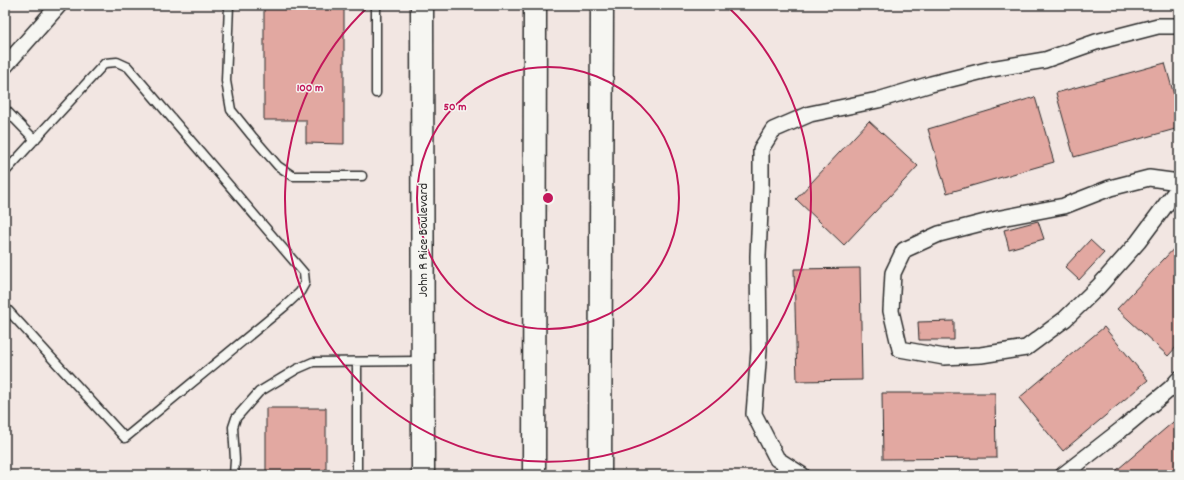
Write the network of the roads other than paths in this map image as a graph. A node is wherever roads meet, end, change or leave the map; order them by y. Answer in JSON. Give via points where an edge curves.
{"nodes":[{"id":1,"x":59,"y":5,"type":"edge"},
{"id":2,"x":229,"y":5,"type":"edge"},
{"id":3,"x":376,"y":5,"type":"edge"},
{"id":4,"x":422,"y":5,"type":"edge"},
{"id":5,"x":535,"y":5,"type":"edge"},
{"id":6,"x":602,"y":5,"type":"edge"},
{"id":7,"x":1179,"y":26,"type":"edge"},
{"id":8,"x":5,"y":66,"type":"edge"},
{"id":9,"x":376,"y":93,"type":"dead end"},
{"id":10,"x":5,"y":110,"type":"edge"},
{"id":11,"x":36,"y":140,"type":"junction"},
{"id":12,"x":5,"y":172,"type":"edge"},
{"id":13,"x":362,"y":176,"type":"dead end"},
{"id":14,"x":1179,"y":182,"type":"edge"},
{"id":15,"x":1179,"y":187,"type":"edge"},
{"id":16,"x":5,"y":307,"type":"edge"},
{"id":17,"x":422,"y":361,"type":"junction"},
{"id":18,"x":357,"y":362,"type":"junction"},
{"id":19,"x":1179,"y":379,"type":"edge"},
{"id":20,"x":234,"y":475,"type":"edge"},
{"id":21,"x":357,"y":475,"type":"edge"},
{"id":22,"x":423,"y":475,"type":"edge"},
{"id":23,"x":534,"y":475,"type":"edge"},
{"id":24,"x":600,"y":475,"type":"edge"},
{"id":25,"x":802,"y":475,"type":"edge"},
{"id":26,"x":1063,"y":475,"type":"edge"}],
"edges":[{"from":1,"to":8,"type":"street"},
{"from":2,"to":13,"type":"lane","via":[[226,80],[232,110],[245,127],[278,166],[293,176]]},
{"from":3,"to":9,"type":"lane"},
{"from":4,"to":17,"type":"main road","name":"John R Rice Boulevard"},
{"from":5,"to":23,"type":"main road"},
{"from":6,"to":24,"type":"main road"},
{"from":7,"to":25,"type":"street","via":[[1158,26],[1096,42],[1045,60],[991,69],[878,100],[810,114],[773,130],[761,149],[759,350],[754,414],[777,459]]},
{"from":10,"to":11,"type":"lane"},
{"from":11,"to":12,"type":"lane"},
{"from":11,"to":16,"type":"lane","via":[[105,63],[117,62],[128,67],[304,273],[306,283],[284,307],[125,438]]},
{"from":14,"to":15,"type":"street","via":[[1149,178],[1110,188],[1064,206],[1000,218],[939,234],[904,250],[893,273],[891,311],[900,349],[944,357],[1026,348],[1065,319],[1099,286],[1138,242]]},
{"from":17,"to":18,"type":"lane"},
{"from":17,"to":22,"type":"main road","name":"John R Rice Boulevard"},
{"from":18,"to":20,"type":"lane","via":[[313,362],[259,392],[236,418],[233,427]]},
{"from":18,"to":21,"type":"lane"},
{"from":19,"to":26,"type":"street","via":[[1122,429]]}]}
